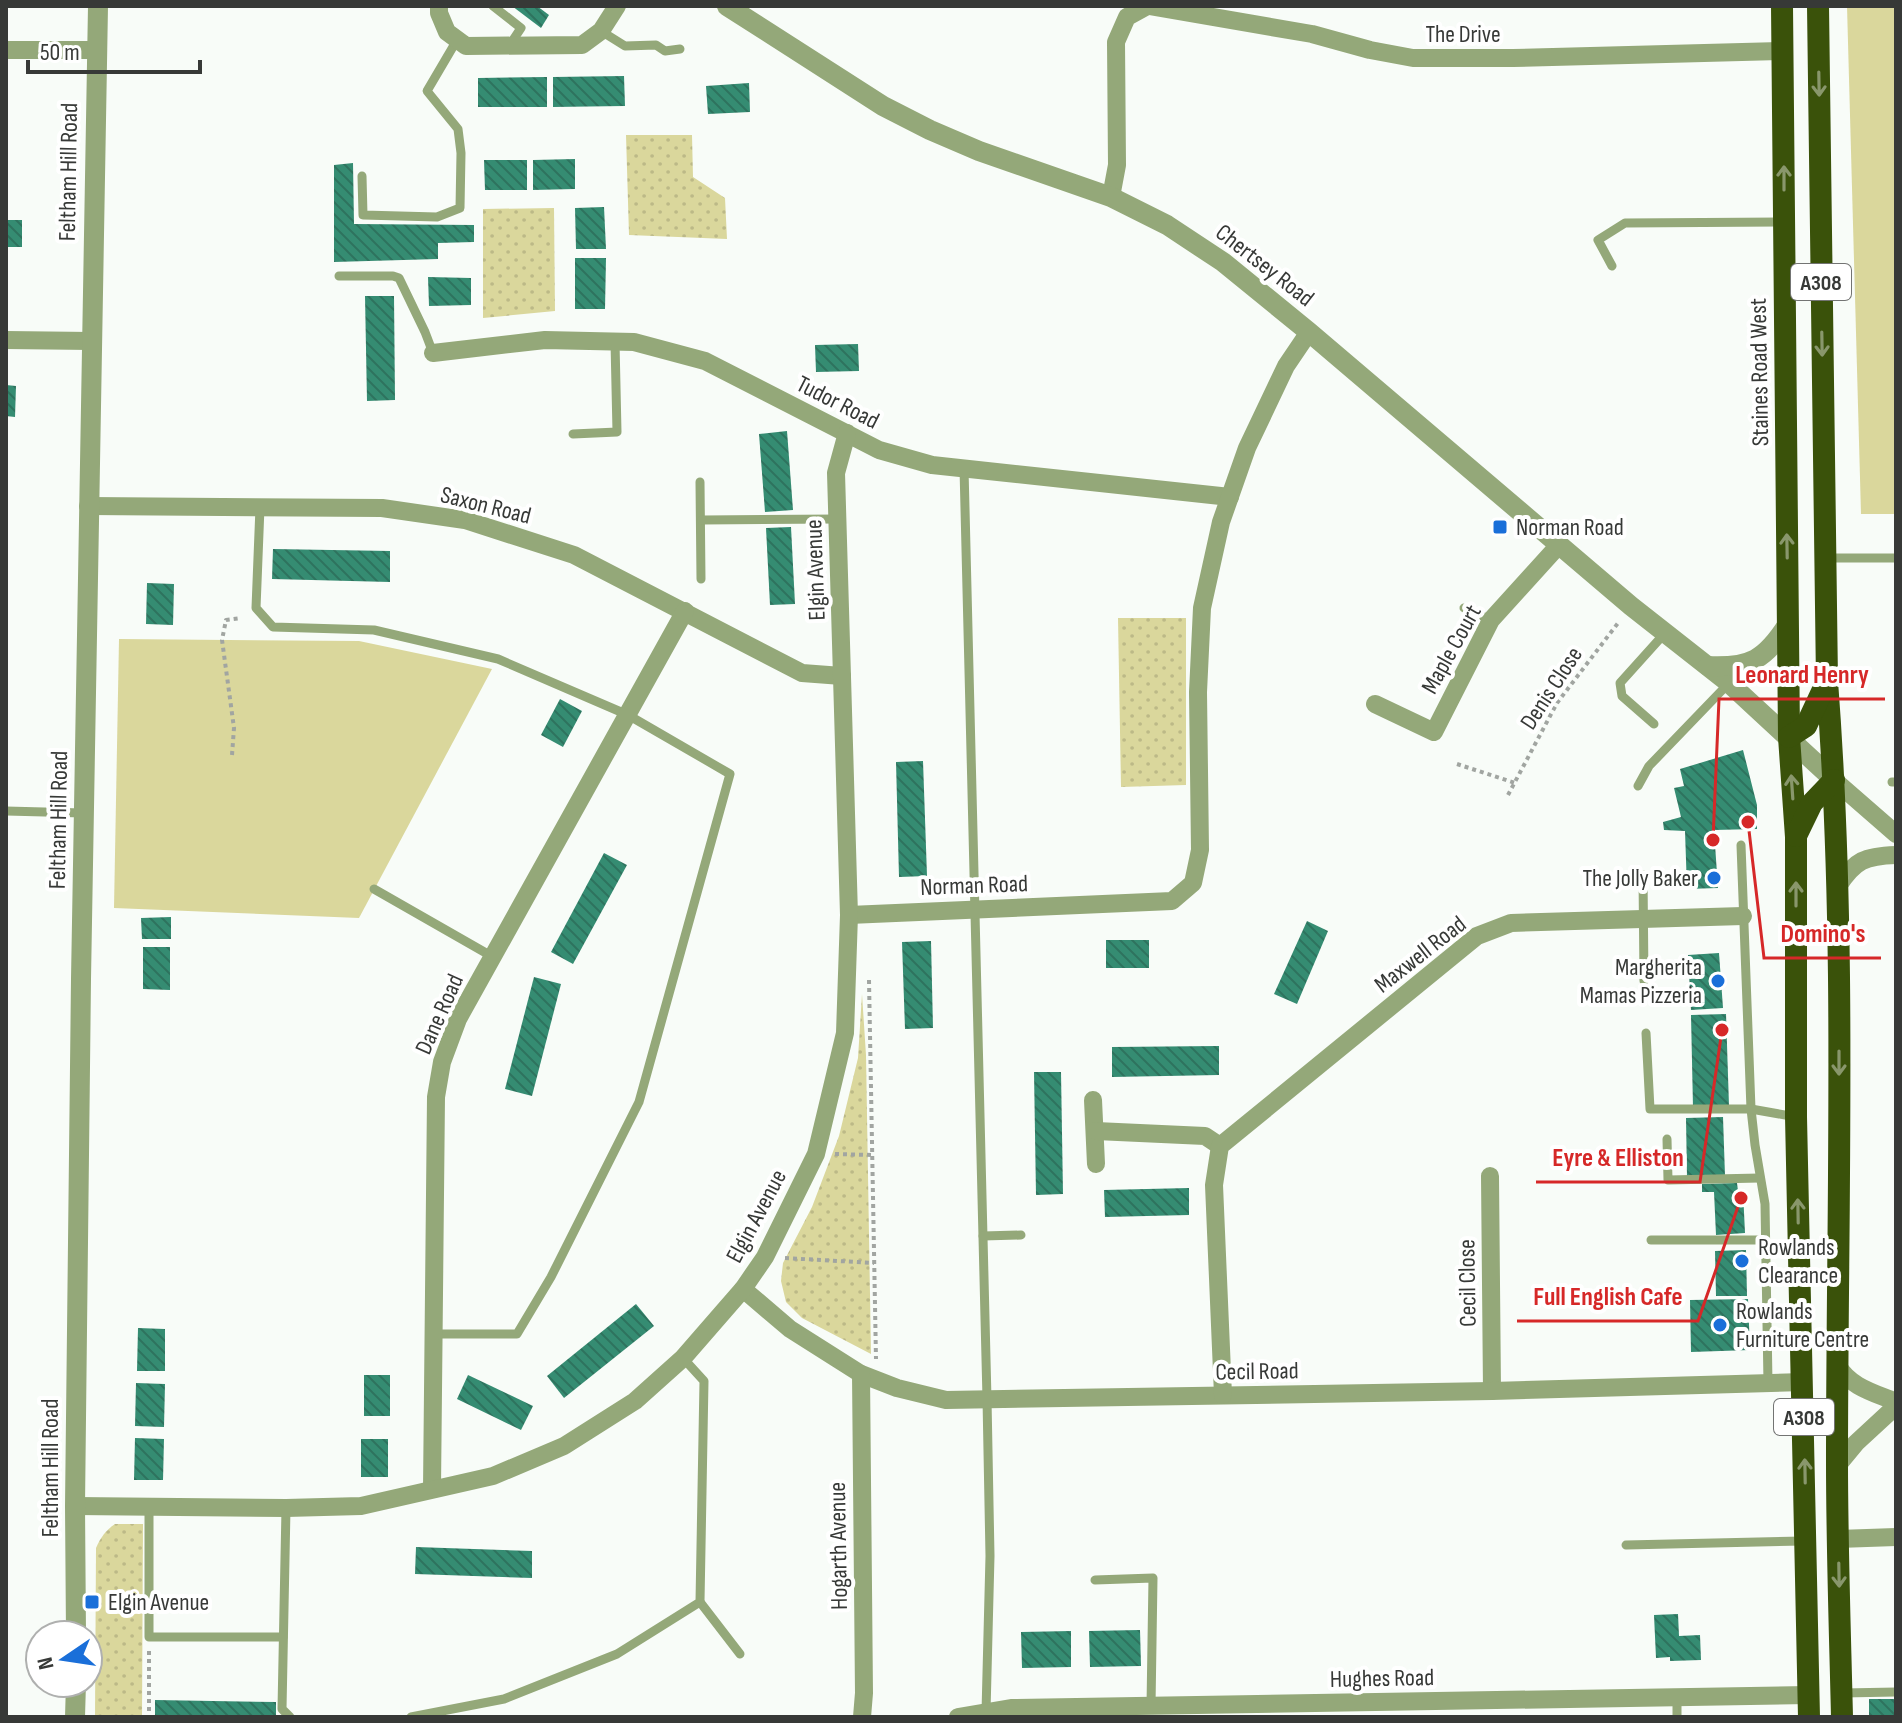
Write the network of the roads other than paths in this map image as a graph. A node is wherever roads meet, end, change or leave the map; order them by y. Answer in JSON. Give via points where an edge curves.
{"nodes":[{"id":1,"x":98,"y":6,"type":"edge"},
{"id":2,"x":439,"y":6,"type":"edge"},
{"id":3,"x":493,"y":6,"type":"edge"},
{"id":4,"x":617,"y":6,"type":"edge"},
{"id":5,"x":727,"y":6,"type":"edge"},
{"id":6,"x":1148,"y":6,"type":"edge"},
{"id":7,"x":1782,"y":6,"type":"edge"},
{"id":8,"x":1818,"y":6,"type":"edge"},
{"id":9,"x":1123,"y":11,"type":"edge"},
{"id":10,"x":601,"y":31,"type":"junction"},
{"id":11,"x":457,"y":40,"type":"junction"},
{"id":12,"x":509,"y":46,"type":"junction"},
{"id":13,"x":680,"y":49,"type":"dead end"},
{"id":14,"x":6,"y":50,"type":"edge"},
{"id":15,"x":96,"y":50,"type":"junction"},
{"id":16,"x":1783,"y":51,"type":"junction"},
{"id":17,"x":362,"y":176,"type":"dead end"},
{"id":18,"x":1111,"y":197,"type":"junction"},
{"id":19,"x":1784,"y":222,"type":"junction"},
{"id":20,"x":1612,"y":266,"type":"dead end"},
{"id":21,"x":339,"y":276,"type":"dead end"},
{"id":22,"x":1309,"y":332,"type":"junction"},
{"id":23,"x":6,"y":340,"type":"edge"},
{"id":24,"x":91,"y":341,"type":"junction"},
{"id":25,"x":615,"y":342,"type":"junction"},
{"id":26,"x":433,"y":353,"type":"joint"},
{"id":27,"x":847,"y":433,"type":"junction"},
{"id":28,"x":573,"y":434,"type":"dead end"},
{"id":29,"x":964,"y":468,"type":"junction"},
{"id":30,"x":700,"y":482,"type":"dead end"},
{"id":31,"x":1230,"y":497,"type":"junction"},
{"id":32,"x":88,"y":506,"type":"junction"},
{"id":33,"x":260,"y":507,"type":"junction"},
{"id":34,"x":838,"y":519,"type":"junction"},
{"id":35,"x":702,"y":520,"type":"junction"},
{"id":36,"x":1559,"y":545,"type":"junction"},
{"id":37,"x":1824,"y":558,"type":"junction"},
{"id":38,"x":1896,"y":558,"type":"edge"},
{"id":39,"x":701,"y":579,"type":"dead end"},
{"id":40,"x":1464,"y":608,"type":"dead end"},
{"id":41,"x":685,"y":611,"type":"junction"},
{"id":42,"x":1491,"y":620,"type":"junction"},
{"id":43,"x":1788,"y":624,"type":"junction"},
{"id":44,"x":1665,"y":633,"type":"junction"},
{"id":45,"x":1708,"y":666,"type":"junction"},
{"id":46,"x":842,"y":676,"type":"junction"},
{"id":47,"x":1827,"y":681,"type":"junction"},
{"id":48,"x":1729,"y":683,"type":"junction"},
{"id":49,"x":1375,"y":704,"type":"dead end"},
{"id":50,"x":628,"y":715,"type":"junction"},
{"id":51,"x":1654,"y":724,"type":"dead end"},
{"id":52,"x":1789,"y":737,"type":"junction"},
{"id":53,"x":1834,"y":780,"type":"junction"},
{"id":54,"x":1638,"y":786,"type":"dead end"},
{"id":55,"x":6,"y":811,"type":"edge"},
{"id":56,"x":84,"y":813,"type":"junction"},
{"id":57,"x":1896,"y":834,"type":"edge"},
{"id":58,"x":1796,"y":837,"type":"junction"},
{"id":59,"x":1741,"y":845,"type":"dead end"},
{"id":60,"x":1896,"y":855,"type":"edge"},
{"id":61,"x":1643,"y":875,"type":"dead end"},
{"id":62,"x":1838,"y":886,"type":"junction"},
{"id":63,"x":374,"y":889,"type":"dead end"},
{"id":64,"x":975,"y":909,"type":"junction"},
{"id":65,"x":849,"y":915,"type":"junction"},
{"id":66,"x":1743,"y":916,"type":"junction"},
{"id":67,"x":1644,"y":919,"type":"junction"},
{"id":68,"x":493,"y":957,"type":"junction"},
{"id":69,"x":1644,"y":981,"type":"dead end"},
{"id":70,"x":1646,"y":1033,"type":"dead end"},
{"id":71,"x":1093,"y":1100,"type":"dead end"},
{"id":72,"x":1751,"y":1109,"type":"junction"},
{"id":73,"x":1796,"y":1117,"type":"junction"},
{"id":74,"x":1096,"y":1131,"type":"junction"},
{"id":75,"x":1667,"y":1139,"type":"dead end"},
{"id":76,"x":1220,"y":1146,"type":"junction"},
{"id":77,"x":1096,"y":1164,"type":"dead end"},
{"id":78,"x":1490,"y":1176,"type":"dead end"},
{"id":79,"x":1760,"y":1178,"type":"junction"},
{"id":80,"x":1021,"y":1235,"type":"dead end"},
{"id":81,"x":983,"y":1236,"type":"junction"},
{"id":82,"x":1651,"y":1240,"type":"dead end"},
{"id":83,"x":1764,"y":1240,"type":"junction"},
{"id":84,"x":743,"y":1289,"type":"junction"},
{"id":85,"x":432,"y":1334,"type":"junction"},
{"id":86,"x":683,"y":1358,"type":"junction"},
{"id":87,"x":1838,"y":1366,"type":"junction"},
{"id":88,"x":868,"y":1378,"type":"junction"},
{"id":89,"x":1803,"y":1382,"type":"junction"},
{"id":90,"x":1768,"y":1383,"type":"junction"},
{"id":91,"x":1492,"y":1391,"type":"junction"},
{"id":92,"x":1223,"y":1395,"type":"junction"},
{"id":93,"x":987,"y":1399,"type":"junction"},
{"id":94,"x":1896,"y":1404,"type":"edge"},
{"id":95,"x":1837,"y":1466,"type":"junction"},
{"id":96,"x":432,"y":1489,"type":"junction"},
{"id":97,"x":75,"y":1506,"type":"junction"},
{"id":98,"x":149,"y":1507,"type":"junction"},
{"id":99,"x":286,"y":1508,"type":"junction"},
{"id":100,"x":1896,"y":1537,"type":"edge"},
{"id":101,"x":1838,"y":1539,"type":"junction"},
{"id":102,"x":1806,"y":1541,"type":"junction"},
{"id":103,"x":1626,"y":1545,"type":"dead end"},
{"id":104,"x":1095,"y":1580,"type":"dead end"},
{"id":105,"x":700,"y":1602,"type":"junction"},
{"id":106,"x":76,"y":1619,"type":"edge"},
{"id":107,"x":283,"y":1637,"type":"junction"},
{"id":108,"x":740,"y":1654,"type":"dead end"},
{"id":109,"x":1896,"y":1692,"type":"edge"},
{"id":110,"x":1841,"y":1693,"type":"junction"},
{"id":111,"x":1677,"y":1697,"type":"junction"},
{"id":112,"x":1151,"y":1706,"type":"junction"},
{"id":113,"x":1808,"y":1706,"type":"edge"},
{"id":114,"x":1272,"y":1711,"type":"edge"},
{"id":115,"x":986,"y":1712,"type":"junction"},
{"id":116,"x":290,"y":1717,"type":"edge"},
{"id":117,"x":411,"y":1717,"type":"edge"},
{"id":118,"x":862,"y":1717,"type":"edge"},
{"id":119,"x":958,"y":1717,"type":"edge"},
{"id":120,"x":1677,"y":1717,"type":"edge"},
{"id":121,"x":1842,"y":1717,"type":"edge"}],
"edges":[{"from":1,"to":15,"type":"street","name":"Feltham Hill Road"},
{"from":2,"to":11,"type":"street","via":[[447,32]]},
{"from":3,"to":12,"type":"lane","via":[[521,28]]},
{"from":4,"to":10,"type":"street"},
{"from":5,"to":18,"type":"street","name":"Chertsey Road","via":[[883,106],[930,130]]},
{"from":6,"to":9,"type":"street","name":"The Drive"},
{"from":6,"to":16,"type":"street","name":"The Drive","via":[[1312,34],[1413,58]]},
{"from":7,"to":16,"type":"highway","name":"Staines Road West","number":"A308"},
{"from":8,"to":37,"type":"highway","number":"A308","one_way":true},
{"from":9,"to":18,"type":"street","name":"The Drive","via":[[1116,42],[1117,165]]},
{"from":10,"to":12,"type":"street","via":[[582,45]]},
{"from":10,"to":13,"type":"lane","via":[[625,46]]},
{"from":11,"to":12,"type":"street","via":[[466,46]]},
{"from":11,"to":17,"type":"lane","via":[[427,91],[458,129],[460,208],[437,217],[363,215]]},
{"from":14,"to":15,"type":"street"},
{"from":15,"to":24,"type":"street","name":"Feltham Hill Road"},
{"from":19,"to":16,"type":"highway","name":"Staines Road West","number":"A308","one_way":true},
{"from":18,"to":22,"type":"street","name":"Chertsey Road","via":[[1223,262]]},
{"from":19,"to":20,"type":"lane","via":[[1625,223],[1598,240]]},
{"from":43,"to":19,"type":"highway","name":"Staines Road West","number":"A308","one_way":true},
{"from":21,"to":26,"type":"lane","via":[[399,278]]},
{"from":22,"to":31,"type":"street","name":"Norman Road","via":[[1286,366]]},
{"from":22,"to":36,"type":"street","name":"Chertsey Road"},
{"from":23,"to":24,"type":"street"},
{"from":24,"to":32,"type":"street","name":"Feltham Hill Road"},
{"from":25,"to":26,"type":"street","name":"Tudor Road","via":[[545,340]]},
{"from":25,"to":27,"type":"street","name":"Tudor Road","via":[[705,361]]},
{"from":25,"to":28,"type":"lane","via":[[617,432]]},
{"from":27,"to":29,"type":"street","name":"Tudor Road","via":[[892,454]]},
{"from":27,"to":34,"type":"street","name":"Elgin Avenue","via":[[836,473]]},
{"from":29,"to":31,"type":"street","name":"Tudor Road"},
{"from":29,"to":64,"type":"lane"},
{"from":30,"to":35,"type":"lane"},
{"from":31,"to":64,"type":"street","name":"Norman Road","via":[[1202,608],[1200,850],[1193,883],[1172,901]]},
{"from":32,"to":33,"type":"street","name":"Saxon Road"},
{"from":32,"to":56,"type":"street","name":"Feltham Hill Road"},
{"from":33,"to":41,"type":"street","name":"Saxon Road","via":[[382,508],[465,520],[574,555]]},
{"from":33,"to":50,"type":"lane","via":[[256,608],[273,627],[374,630],[498,659]]},
{"from":34,"to":35,"type":"lane"},
{"from":34,"to":46,"type":"street","name":"Elgin Avenue"},
{"from":35,"to":39,"type":"lane"},
{"from":36,"to":42,"type":"street","name":"Maple Court"},
{"from":36,"to":44,"type":"street","name":"Chertsey Road"},
{"from":37,"to":38,"type":"lane"},
{"from":37,"to":47,"type":"highway","number":"A308"},
{"from":40,"to":42,"type":"lane"},
{"from":41,"to":46,"type":"street","name":"Saxon Road","via":[[802,673]]},
{"from":41,"to":50,"type":"street","name":"Dane Road"},
{"from":42,"to":49,"type":"street","name":"Maple Court","via":[[1434,732]]},
{"from":43,"to":45,"type":"street","via":[[1771,648],[1744,665]]},
{"from":43,"to":52,"type":"highway","name":"Staines Road West","number":"A308"},
{"from":44,"to":45,"type":"street","name":"Chertsey Road"},
{"from":44,"to":51,"type":"lane","via":[[1620,683],[1622,696]]},
{"from":45,"to":48,"type":"street","name":"Chertsey Road"},
{"from":46,"to":65,"type":"street","name":"Elgin Avenue"},
{"from":47,"to":52,"type":"highway","via":[[1806,726]]},
{"from":47,"to":53,"type":"highway","number":"A308"},
{"from":48,"to":52,"type":"street","name":"Chertsey Road"},
{"from":48,"to":54,"type":"lane","via":[[1649,766]]},
{"from":50,"to":68,"type":"street","name":"Dane Road"},
{"from":50,"to":85,"type":"lane","via":[[730,774],[639,1102],[517,1334]]},
{"from":52,"to":53,"type":"street","name":"Chertsey Road"},
{"from":58,"to":52,"type":"highway","number":"A308","one_way":true},
{"from":53,"to":57,"type":"street"},
{"from":53,"to":58,"type":"highway","via":[[1812,803]]},
{"from":53,"to":62,"type":"highway","number":"A308"},
{"from":55,"to":56,"type":"lane"},
{"from":56,"to":97,"type":"street","name":"Feltham Hill Road"},
{"from":73,"to":58,"type":"highway","number":"A308","one_way":true},
{"from":59,"to":66,"type":"lane"},
{"from":60,"to":62,"type":"street","via":[[1859,861]]},
{"from":61,"to":67,"type":"lane"},
{"from":62,"to":87,"type":"highway","number":"A308","one_way":true},
{"from":63,"to":68,"type":"lane"},
{"from":64,"to":65,"type":"street","name":"Norman Road"},
{"from":64,"to":81,"type":"lane"},
{"from":65,"to":84,"type":"street","name":"Elgin Avenue","via":[[845,1033],[816,1154],[765,1257]]},
{"from":66,"to":67,"type":"street","name":"Maxwell Road"},
{"from":66,"to":72,"type":"lane"},
{"from":67,"to":69,"type":"lane"},
{"from":67,"to":76,"type":"street","name":"Maxwell Road","via":[[1511,923],[1477,936]]},
{"from":68,"to":85,"type":"street","name":"Dane Road","via":[[458,1019],[438,1085]]},
{"from":70,"to":72,"type":"lane","via":[[1650,1109]]},
{"from":71,"to":74,"type":"street"},
{"from":72,"to":73,"type":"lane"},
{"from":72,"to":79,"type":"lane"},
{"from":89,"to":73,"type":"highway","number":"A308","one_way":true},
{"from":74,"to":76,"type":"street","via":[[1205,1136]]},
{"from":74,"to":77,"type":"street"},
{"from":75,"to":79,"type":"lane","via":[[1668,1180]]},
{"from":76,"to":92,"type":"street","via":[[1214,1185]]},
{"from":78,"to":91,"type":"street","name":"Cecil Close"},
{"from":79,"to":83,"type":"lane"},
{"from":80,"to":81,"type":"lane"},
{"from":81,"to":93,"type":"lane"},
{"from":82,"to":83,"type":"lane"},
{"from":83,"to":90,"type":"lane"},
{"from":84,"to":86,"type":"street","name":"Elgin Avenue"},
{"from":84,"to":88,"type":"street","name":"Cecil Road","via":[[790,1329]]},
{"from":85,"to":96,"type":"street","name":"Dane Road"},
{"from":86,"to":96,"type":"street","name":"Elgin Avenue","via":[[635,1401],[564,1446],[493,1476]]},
{"from":86,"to":105,"type":"lane","via":[[704,1381]]},
{"from":87,"to":94,"type":"street","via":[[1850,1382]]},
{"from":87,"to":95,"type":"highway","number":"A308"},
{"from":88,"to":93,"type":"street","name":"Cecil Road","via":[[946,1400]]},
{"from":88,"to":118,"type":"street","name":"Hogarth Avenue"},
{"from":89,"to":90,"type":"street","name":"Cecil Road"},
{"from":102,"to":89,"type":"highway","number":"A308","one_way":true},
{"from":90,"to":91,"type":"street","name":"Cecil Road"},
{"from":91,"to":92,"type":"street","name":"Cecil Road"},
{"from":92,"to":93,"type":"street","name":"Cecil Road"},
{"from":93,"to":115,"type":"lane"},
{"from":94,"to":95,"type":"street"},
{"from":95,"to":101,"type":"highway","number":"A308"},
{"from":96,"to":99,"type":"street","name":"Elgin Avenue","via":[[361,1506]]},
{"from":97,"to":98,"type":"street","name":"Elgin Avenue"},
{"from":97,"to":106,"type":"street","name":"Feltham Hill Road"},
{"from":98,"to":99,"type":"street","name":"Elgin Avenue"},
{"from":98,"to":107,"type":"lane","via":[[149,1637]]},
{"from":99,"to":107,"type":"lane"},
{"from":100,"to":101,"type":"street"},
{"from":101,"to":110,"type":"highway","number":"A308","one_way":true},
{"from":102,"to":103,"type":"lane"},
{"from":102,"to":113,"type":"highway","number":"A308"},
{"from":104,"to":112,"type":"lane","via":[[1153,1578]]},
{"from":105,"to":108,"type":"lane"},
{"from":105,"to":117,"type":"lane","via":[[617,1654],[504,1699]]},
{"from":107,"to":116,"type":"lane","via":[[282,1709]]},
{"from":109,"to":110,"type":"lane"},
{"from":110,"to":121,"type":"highway","number":"A308"},
{"from":111,"to":113,"type":"street","name":"Hughes Road"},
{"from":111,"to":114,"type":"street","name":"Hughes Road"},
{"from":111,"to":120,"type":"lane"},
{"from":112,"to":114,"type":"street","name":"Hughes Road"},
{"from":112,"to":115,"type":"street","name":"Hughes Road"},
{"from":115,"to":119,"type":"street","name":"Hughes Road"}]}
